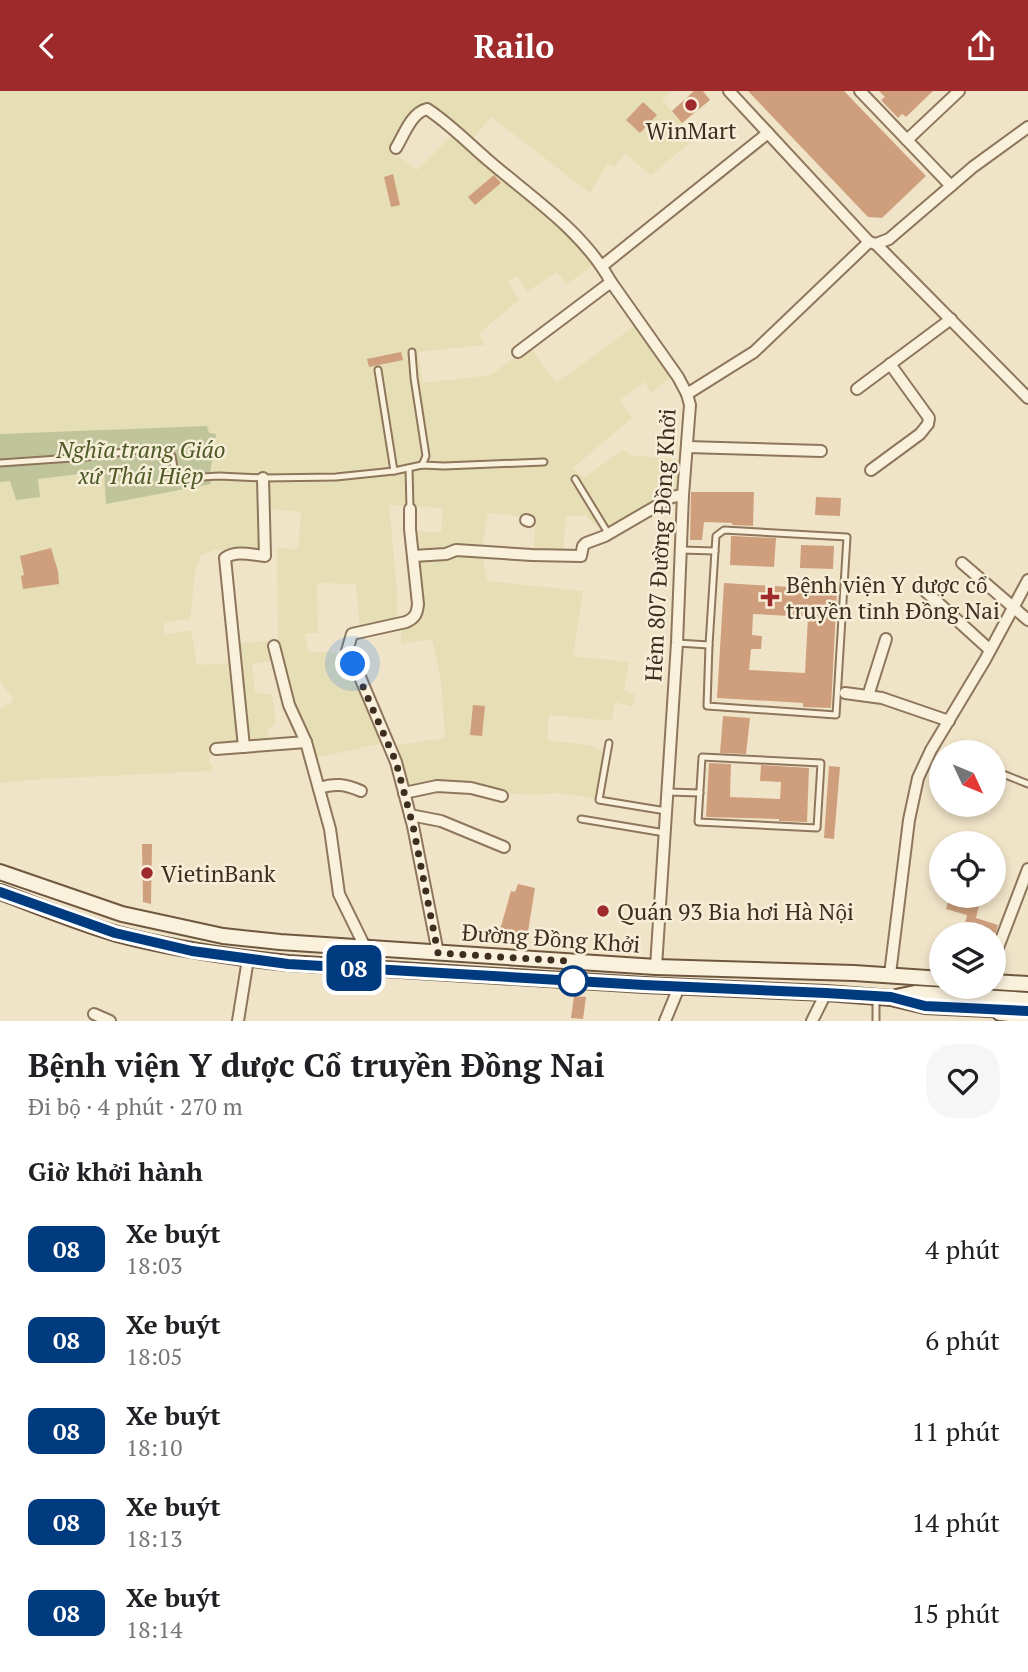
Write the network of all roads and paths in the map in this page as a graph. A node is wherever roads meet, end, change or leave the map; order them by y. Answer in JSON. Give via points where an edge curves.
{"nodes":[{"id":1,"x":729,"y":91,"type":"edge"},
{"id":2,"x":860,"y":91,"type":"edge"},
{"id":3,"x":959,"y":91,"type":"edge"},
{"id":4,"x":1028,"y":127,"type":"edge"},
{"id":5,"x":768,"y":133,"type":"junction"},
{"id":6,"x":907,"y":140,"type":"junction"},
{"id":7,"x":396,"y":148,"type":"dead end"},
{"id":8,"x":950,"y":186,"type":"junction"},
{"id":9,"x":873,"y":243,"type":"junction"},
{"id":10,"x":602,"y":266,"type":"junction"},
{"id":11,"x":611,"y":282,"type":"junction"},
{"id":12,"x":951,"y":319,"type":"junction"},
{"id":13,"x":412,"y":352,"type":"dead end"},
{"id":14,"x":518,"y":352,"type":"dead end"},
{"id":15,"x":890,"y":365,"type":"junction"},
{"id":16,"x":378,"y":370,"type":"dead end"},
{"id":17,"x":857,"y":389,"type":"dead end"},
{"id":18,"x":687,"y":394,"type":"junction"},
{"id":19,"x":1028,"y":398,"type":"edge"},
{"id":20,"x":687,"y":447,"type":"junction"},
{"id":21,"x":821,"y":451,"type":"dead end"},
{"id":22,"x":544,"y":462,"type":"dead end"},
{"id":23,"x":0,"y":463,"type":"edge"},
{"id":24,"x":422,"y":465,"type":"junction"},
{"id":25,"x":409,"y":468,"type":"junction"},
{"id":26,"x":870,"y":470,"type":"dead end"},
{"id":27,"x":394,"y":471,"type":"junction"},
{"id":28,"x":263,"y":478,"type":"junction"},
{"id":29,"x":575,"y":479,"type":"dead end"},
{"id":30,"x":683,"y":495,"type":"junction"},
{"id":31,"x":410,"y":509,"type":"joint"},
{"id":32,"x":608,"y":534,"type":"junction"},
{"id":33,"x":681,"y":549,"type":"junction"},
{"id":34,"x":715,"y":551,"type":"junction"},
{"id":35,"x":413,"y":556,"type":"junction"},
{"id":36,"x":962,"y":563,"type":"dead end"},
{"id":37,"x":1028,"y":580,"type":"edge"},
{"id":38,"x":923,"y":589,"type":"dead end"},
{"id":39,"x":1013,"y":608,"type":"junction"},
{"id":40,"x":1028,"y":620,"type":"edge"},
{"id":41,"x":886,"y":639,"type":"dead end"},
{"id":42,"x":677,"y":643,"type":"junction"},
{"id":43,"x":709,"y":645,"type":"junction"},
{"id":44,"x":274,"y":646,"type":"dead end"},
{"id":45,"x":990,"y":650,"type":"junction"},
{"id":46,"x":845,"y":693,"type":"dead end"},
{"id":47,"x":868,"y":696,"type":"junction"},
{"id":48,"x":950,"y":721,"type":"junction"},
{"id":49,"x":941,"y":740,"type":"edge"},
{"id":50,"x":306,"y":742,"type":"junction"},
{"id":51,"x":608,"y":743,"type":"dead end"},
{"id":52,"x":244,"y":747,"type":"junction"},
{"id":53,"x":216,"y":749,"type":"dead end"},
{"id":54,"x":929,"y":762,"type":"edge"},
{"id":55,"x":1006,"y":775,"type":"edge"},
{"id":56,"x":1028,"y":784,"type":"edge"},
{"id":57,"x":319,"y":788,"type":"junction"},
{"id":58,"x":361,"y":792,"type":"dead end"},
{"id":59,"x":668,"y":792,"type":"junction"},
{"id":60,"x":404,"y":793,"type":"junction"},
{"id":61,"x":700,"y":793,"type":"junction"},
{"id":62,"x":502,"y":796,"type":"dead end"},
{"id":63,"x":667,"y":811,"type":"junction"},
{"id":64,"x":410,"y":815,"type":"junction"},
{"id":65,"x":581,"y":819,"type":"dead end"},
{"id":66,"x":665,"y":833,"type":"junction"},
{"id":67,"x":504,"y":847,"type":"dead end"},
{"id":68,"x":1028,"y":869,"type":"edge"},
{"id":69,"x":0,"y":872,"type":"edge"},
{"id":70,"x":0,"y":892,"type":"edge"},
{"id":71,"x":1006,"y":927,"type":"edge"},
{"id":72,"x":366,"y":949,"type":"junction"},
{"id":73,"x":438,"y":953,"type":"junction"},
{"id":74,"x":248,"y":959,"type":"junction"},
{"id":75,"x":656,"y":967,"type":"junction"},
{"id":76,"x":890,"y":974,"type":"junction"},
{"id":77,"x":929,"y":978,"type":"edge"},
{"id":78,"x":1006,"y":983,"type":"edge"},
{"id":79,"x":1028,"y":984,"type":"edge"},
{"id":80,"x":654,"y":986,"type":"junction"},
{"id":81,"x":678,"y":986,"type":"junction"},
{"id":82,"x":826,"y":993,"type":"junction"},
{"id":83,"x":883,"y":997,"type":"junction"},
{"id":84,"x":1028,"y":1000,"type":"edge"},
{"id":85,"x":94,"y":1014,"type":"dead end"},
{"id":86,"x":1028,"y":1016,"type":"edge"},
{"id":87,"x":110,"y":1021,"type":"edge"},
{"id":88,"x":238,"y":1021,"type":"edge"},
{"id":89,"x":665,"y":1021,"type":"edge"},
{"id":90,"x":811,"y":1021,"type":"edge"},
{"id":91,"x":876,"y":1021,"type":"edge"}],
"edges":[{"from":1,"to":5,"type":"street"},
{"from":2,"to":6,"type":"street"},
{"from":3,"to":6,"type":"street"},
{"from":4,"to":8,"type":"street","name":"Hẻm 807 Đường Đồng Khởi"},
{"from":5,"to":9,"type":"street"},
{"from":5,"to":10,"type":"street"},
{"from":6,"to":8,"type":"street"},
{"from":7,"to":10,"type":"street","via":[[415,116],[427,109],[555,215]]},
{"from":8,"to":9,"type":"street","name":"Hẻm 807 Đường Đồng Khởi","via":[[894,235]]},
{"from":9,"to":12,"type":"street"},
{"from":9,"to":18,"type":"street","name":"Hẻm 807 Đường Đồng Khởi","via":[[754,352]]},
{"from":10,"to":11,"type":"street"},
{"from":11,"to":14,"type":"street"},
{"from":11,"to":18,"type":"street"},
{"from":12,"to":15,"type":"street"},
{"from":12,"to":19,"type":"street"},
{"from":13,"to":24,"type":"lane","via":[[426,456]]},
{"from":15,"to":17,"type":"street"},
{"from":15,"to":26,"type":"street","via":[[929,418],[928,424]]},
{"from":16,"to":27,"type":"lane"},
{"from":18,"to":20,"type":"street","name":"Hẻm 807 Đường Đồng Khởi"},
{"from":20,"to":21,"type":"street"},
{"from":20,"to":30,"type":"street","name":"Hẻm 807 Đường Đồng Khởi"},
{"from":22,"to":24,"type":"lane"},
{"from":23,"to":28,"type":"lane","via":[[153,449],[168,451],[174,468],[184,478]]},
{"from":24,"to":25,"type":"lane"},
{"from":25,"to":27,"type":"lane"},
{"from":25,"to":31,"type":"lane"},
{"from":27,"to":28,"type":"lane"},
{"from":28,"to":52,"type":"street","via":[[265,556],[231,554],[225,558]]},
{"from":29,"to":32,"type":"lane"},
{"from":30,"to":32,"type":"street"},
{"from":30,"to":33,"type":"street","name":"Hẻm 807 Đường Đồng Khởi"},
{"from":31,"to":35,"type":"street"},
{"from":32,"to":35,"type":"street","via":[[585,544],[581,556],[456,550]]},
{"from":33,"to":34,"type":"lane"},
{"from":33,"to":42,"type":"street","name":"Hẻm 807 Đường Đồng Khởi"},
{"from":34,"to":43,"type":"lane"},
{"from":34,"to":43,"type":"lane","via":[[716,536],[724,530],[847,537],[836,715],[707,706]]},
{"from":35,"to":60,"type":"street","via":[[418,604],[414,618],[352,634],[347,651],[396,762]]},
{"from":36,"to":39,"type":"street"},
{"from":37,"to":39,"type":"street"},
{"from":38,"to":45,"type":"street"},
{"from":39,"to":40,"type":"street"},
{"from":39,"to":45,"type":"street"},
{"from":41,"to":47,"type":"street"},
{"from":42,"to":43,"type":"lane"},
{"from":42,"to":59,"type":"street","name":"Hẻm 807 Đường Đồng Khởi"},
{"from":44,"to":50,"type":"street","via":[[289,705]]},
{"from":45,"to":48,"type":"street"},
{"from":46,"to":47,"type":"street"},
{"from":47,"to":48,"type":"street"},
{"from":48,"to":49,"type":"street"},
{"from":50,"to":52,"type":"street"},
{"from":50,"to":57,"type":"street"},
{"from":51,"to":63,"type":"lane","via":[[599,800]]},
{"from":52,"to":53,"type":"street"},
{"from":54,"to":76,"type":"street","via":[[918,778],[909,820]]},
{"from":55,"to":56,"type":"lane"},
{"from":57,"to":58,"type":"street","via":[[342,784]]},
{"from":57,"to":72,"type":"street","via":[[339,894]]},
{"from":59,"to":61,"type":"lane"},
{"from":59,"to":63,"type":"street","name":"Hẻm 807 Đường Đồng Khởi"},
{"from":60,"to":62,"type":"street","via":[[437,786]]},
{"from":60,"to":64,"type":"street"},
{"from":61,"to":61,"type":"lane","via":[[698,822],[817,828],[821,763],[702,757]]},
{"from":63,"to":66,"type":"street","name":"Hẻm 807 Đường Đồng Khởi"},
{"from":64,"to":67,"type":"street","via":[[441,821]]},
{"from":64,"to":73,"type":"street"},
{"from":65,"to":66,"type":"lane"},
{"from":66,"to":75,"type":"street","name":"Hẻm 807 Đường Đồng Khởi"},
{"from":68,"to":71,"type":"street"},
{"from":69,"to":72,"type":"main road","name":"Đường Đồng Khởi","via":[[122,914],[169,925],[235,937]]},
{"from":70,"to":74,"type":"main road","name":"Đường Đồng Khởi","via":[[115,933]]},
{"from":72,"to":73,"type":"main road","name":"Đường Đồng Khởi"},
{"from":73,"to":75,"type":"main road","name":"Đường Đồng Khởi"},
{"from":74,"to":80,"type":"main road","name":"Đường Đồng Khởi"},
{"from":74,"to":88,"type":"street"},
{"from":75,"to":76,"type":"main road","name":"Đường Đồng Khởi"},
{"from":75,"to":80,"type":"main road"},
{"from":76,"to":77,"type":"main road","name":"Đường Đồng Khởi"},
{"from":78,"to":79,"type":"main road"},
{"from":80,"to":81,"type":"main road","name":"Đường Đồng Khởi"},
{"from":81,"to":82,"type":"main road","name":"Đường Đồng Khởi"},
{"from":81,"to":89,"type":"street"},
{"from":82,"to":83,"type":"main road","name":"Đường Đồng Khởi"},
{"from":82,"to":90,"type":"street"},
{"from":83,"to":84,"type":"main road","name":"Đường Đồng Khởi","via":[[915,993]]},
{"from":83,"to":86,"type":"main road","name":"Đường Đồng Khởi"},
{"from":83,"to":91,"type":"lane"},
{"from":85,"to":87,"type":"street"}]}
